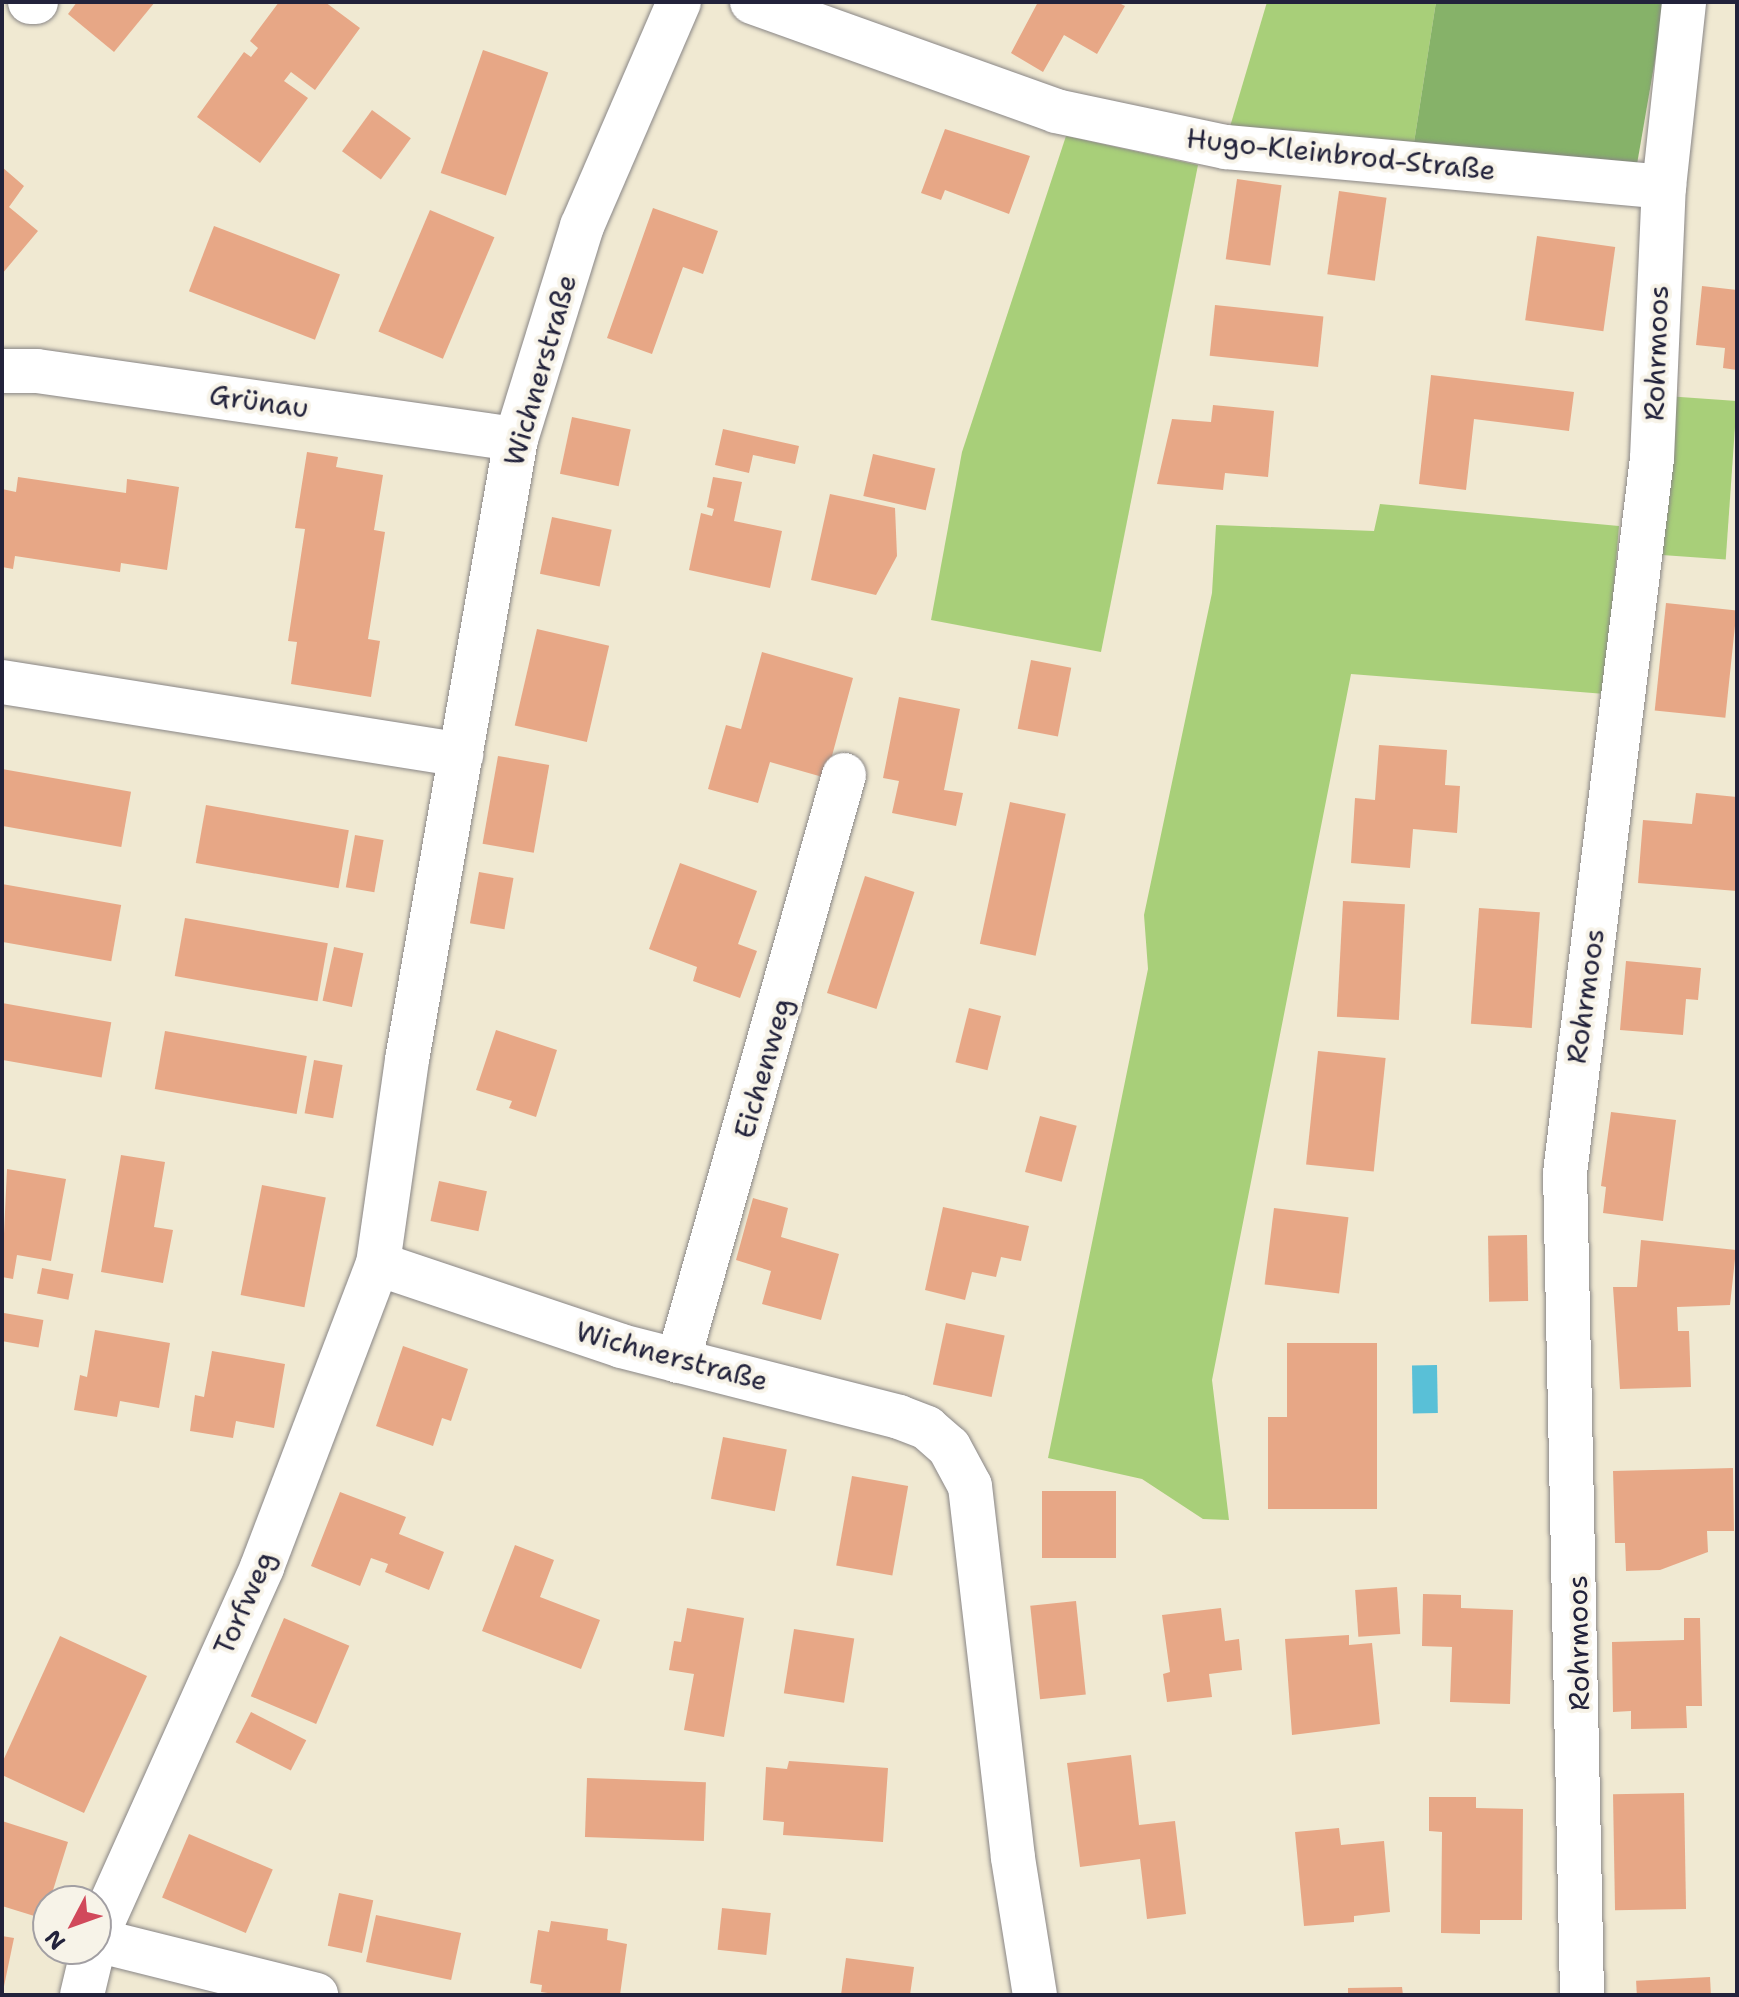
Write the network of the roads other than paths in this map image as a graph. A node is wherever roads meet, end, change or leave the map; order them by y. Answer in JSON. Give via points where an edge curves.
{"nodes":[{"id":1,"x":679,"y":2,"type":"edge"},
{"id":2,"x":752,"y":2,"type":"edge"},
{"id":3,"x":1684,"y":2,"type":"edge"},
{"id":4,"x":1664,"y":187,"type":"junction"},
{"id":5,"x":2,"y":371,"type":"edge"},
{"id":6,"x":516,"y":439,"type":"junction"},
{"id":7,"x":2,"y":682,"type":"edge"},
{"id":8,"x":461,"y":755,"type":"junction"},
{"id":9,"x":844,"y":775,"type":"dead end"},
{"id":10,"x":378,"y":1264,"type":"junction"},
{"id":11,"x":678,"y":1361,"type":"junction"},
{"id":12,"x":112,"y":1903,"type":"edge"},
{"id":13,"x":112,"y":1943,"type":"edge"},
{"id":14,"x":89,"y":1965,"type":"edge"},
{"id":15,"x":1024,"y":1986,"type":"edge"},
{"id":16,"x":82,"y":1995,"type":"edge"},
{"id":17,"x":316,"y":1995,"type":"edge"},
{"id":18,"x":1582,"y":1995,"type":"edge"}],
"edges":[{"from":1,"to":6,"type":"street","name":"Wichnerstraße","via":[[582,226]]},
{"from":2,"to":4,"type":"street","name":"Hugo-Kleinbrod-Straße","via":[[1056,111],[1226,147]]},
{"from":3,"to":4,"type":"street","name":"Rohrmoos"},
{"from":4,"to":18,"type":"street","name":"Rohrmoos","via":[[1652,458],[1565,1173]]},
{"from":5,"to":6,"type":"street","name":"Grünau","via":[[37,371]]},
{"from":6,"to":8,"type":"street","name":"Wichnerstraße"},
{"from":7,"to":8,"type":"street"},
{"from":8,"to":10,"type":"street","name":"Wichnerstraße","via":[[407,1060]]},
{"from":9,"to":11,"type":"street","name":"Eichenweg"},
{"from":10,"to":11,"type":"street","name":"Wichnerstraße"},
{"from":10,"to":12,"type":"street","name":"Torfweg","via":[[262,1567]]},
{"from":11,"to":15,"type":"street","name":"Wichnerstraße","via":[[899,1417],[927,1428],[949,1447],[970,1486]]},
{"from":13,"to":17,"type":"street"},
{"from":14,"to":16,"type":"street"}]}
